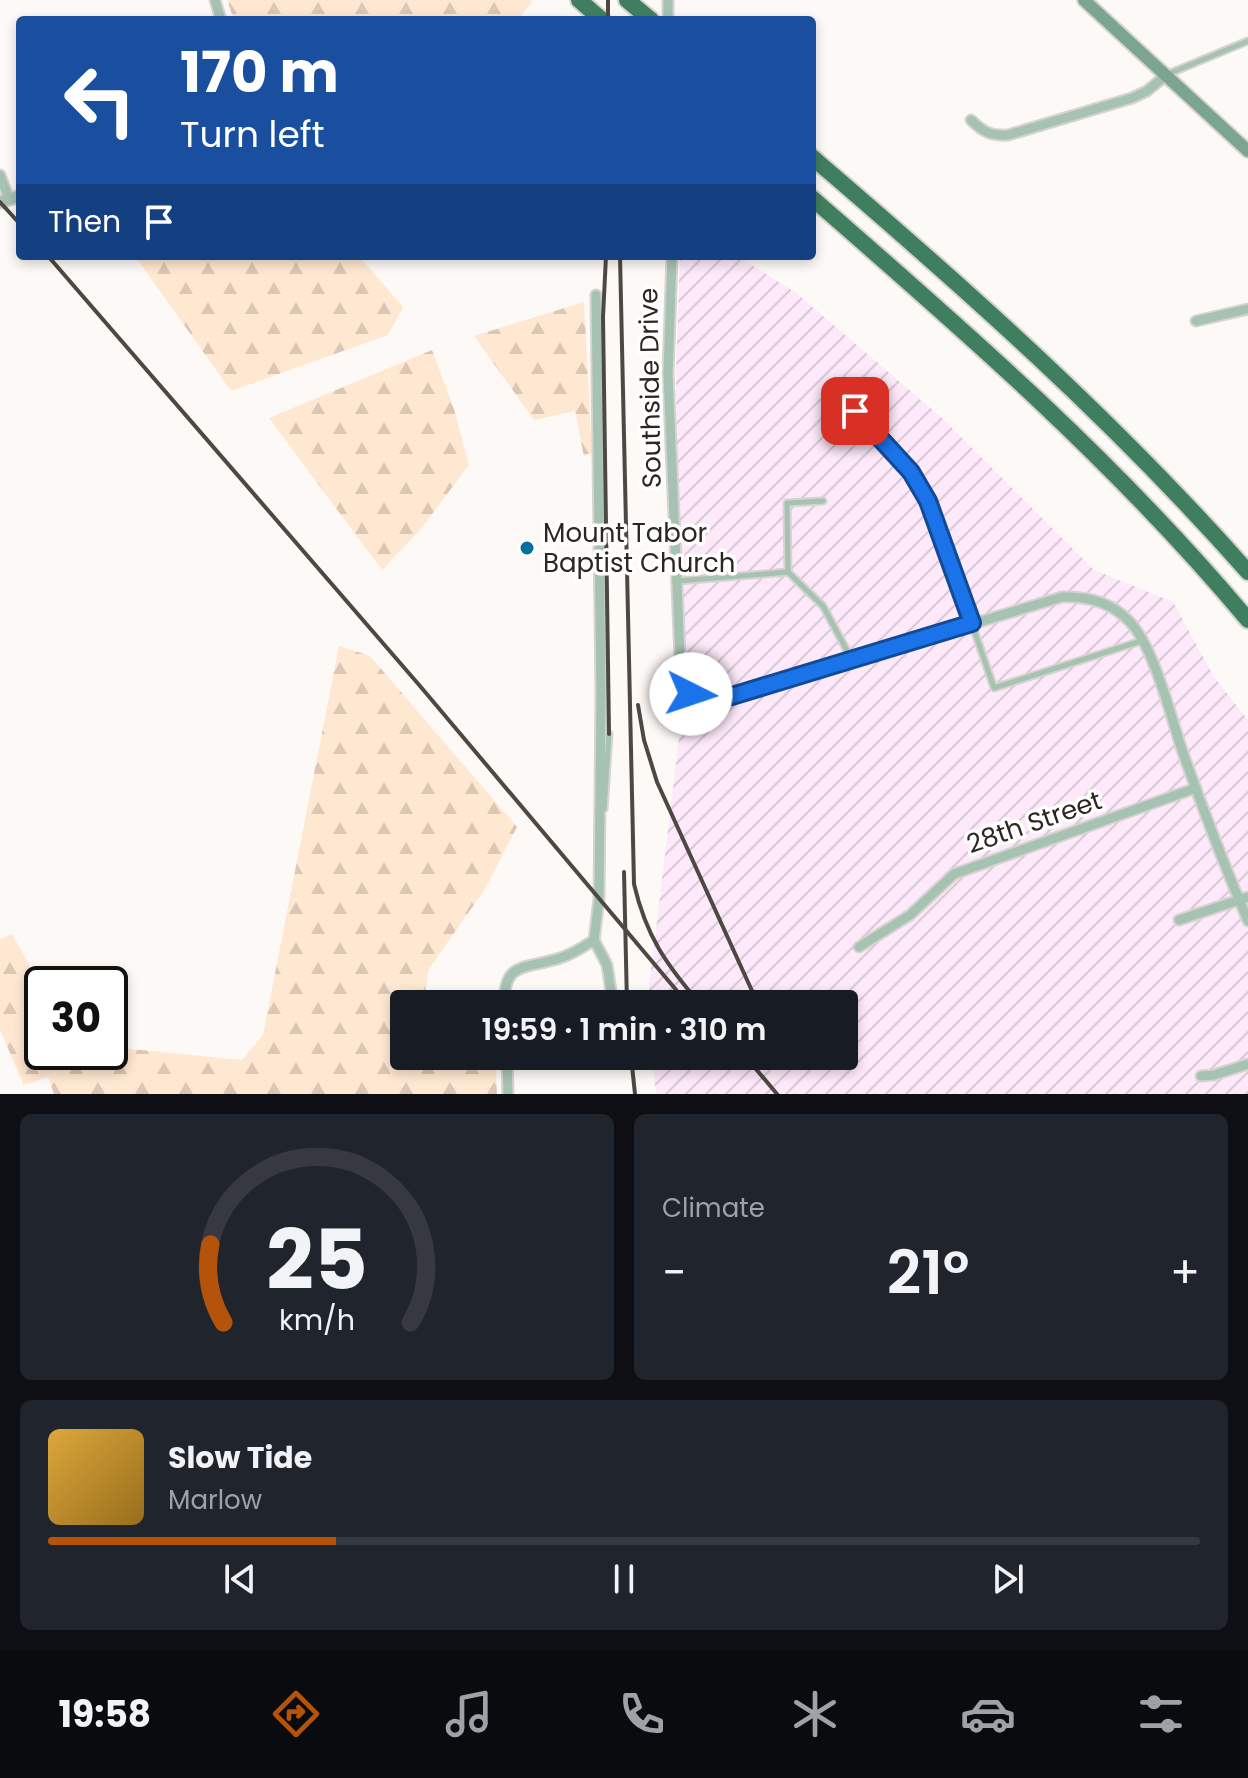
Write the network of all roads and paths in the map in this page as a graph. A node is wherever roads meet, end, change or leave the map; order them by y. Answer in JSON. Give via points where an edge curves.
{"nodes":[{"id":1,"x":579,"y":0,"type":"edge"},
{"id":2,"x":627,"y":0,"type":"edge"},
{"id":3,"x":1084,"y":0,"type":"edge"},
{"id":4,"x":597,"y":16,"type":"edge"},
{"id":5,"x":646,"y":16,"type":"edge"},
{"id":6,"x":1248,"y":41,"type":"edge"},
{"id":7,"x":1165,"y":76,"type":"junction"},
{"id":8,"x":971,"y":120,"type":"dead end"},
{"id":9,"x":1248,"y":151,"type":"edge"},
{"id":10,"x":816,"y":160,"type":"edge"},
{"id":11,"x":0,"y":175,"type":"edge"},
{"id":12,"x":10,"y":199,"type":"edge"},
{"id":13,"x":816,"y":201,"type":"edge"},
{"id":14,"x":672,"y":260,"type":"edge"},
{"id":15,"x":596,"y":295,"type":"dead end"},
{"id":16,"x":1248,"y":309,"type":"edge"},
{"id":17,"x":1196,"y":321,"type":"dead end"},
{"id":18,"x":855,"y":411,"type":"dead end"},
{"id":19,"x":823,"y":501,"type":"dead end"},
{"id":20,"x":928,"y":501,"type":"joint"},
{"id":21,"x":788,"y":572,"type":"junction"},
{"id":22,"x":1248,"y":572,"type":"edge"},
{"id":23,"x":677,"y":581,"type":"junction"},
{"id":24,"x":1248,"y":620,"type":"edge"},
{"id":25,"x":972,"y":623,"type":"junction"},
{"id":26,"x":1143,"y":641,"type":"junction"},
{"id":27,"x":852,"y":660,"type":"junction"},
{"id":28,"x":609,"y":734,"type":"dead end"},
{"id":29,"x":1196,"y":788,"type":"junction"},
{"id":30,"x":600,"y":850,"type":"junction"},
{"id":31,"x":1244,"y":898,"type":"edge"},
{"id":32,"x":1179,"y":920,"type":"dead end"},
{"id":33,"x":1248,"y":921,"type":"edge"},
{"id":34,"x":594,"y":940,"type":"junction"},
{"id":35,"x":859,"y":947,"type":"dead end"},
{"id":36,"x":506,"y":990,"type":"edge"},
{"id":37,"x":611,"y":990,"type":"edge"},
{"id":38,"x":1248,"y":1064,"type":"edge"},
{"id":39,"x":507,"y":1070,"type":"edge"},
{"id":40,"x":1201,"y":1076,"type":"dead end"},
{"id":41,"x":508,"y":1094,"type":"edge"}],
"edges":[{"from":1,"to":4,"type":"highway"},
{"from":2,"to":5,"type":"highway"},
{"from":3,"to":7,"type":"main road"},
{"from":6,"to":7,"type":"lane"},
{"from":7,"to":8,"type":"street","via":[[1132,98],[1008,135],[994,136]]},
{"from":7,"to":9,"type":"main road"},
{"from":10,"to":22,"type":"highway","via":[[1056,372]]},
{"from":11,"to":12,"type":"street"},
{"from":13,"to":24,"type":"highway","via":[[1089,447]]},
{"from":14,"to":23,"type":"street","name":"Southside Drive","via":[[668,374]]},
{"from":15,"to":30,"type":"street"},
{"from":16,"to":17,"type":"street"},
{"from":18,"to":20,"type":"lane","via":[[911,472]]},
{"from":19,"to":21,"type":"lane","via":[[787,503]]},
{"from":20,"to":25,"type":"street"},
{"from":21,"to":23,"type":"lane"},
{"from":21,"to":27,"type":"lane","via":[[823,606]]},
{"from":23,"to":27,"type":"street","name":"Southside Drive","via":[[681,670],[691,694],[704,699],[732,696]]},
{"from":25,"to":26,"type":"street","name":"Southside Drive","via":[[1077,596],[1117,611]]},
{"from":25,"to":26,"type":"lane","via":[[994,688]]},
{"from":25,"to":27,"type":"street","name":"Southside Drive"},
{"from":26,"to":29,"type":"street","name":"Southside Drive"},
{"from":28,"to":30,"type":"lane"},
{"from":29,"to":31,"type":"street","name":"Southside Drive"},
{"from":29,"to":35,"type":"street","name":"28th Street","via":[[954,874],[910,915]]},
{"from":30,"to":34,"type":"street"},
{"from":31,"to":32,"type":"street"},
{"from":31,"to":33,"type":"street","name":"Southside Drive"},
{"from":34,"to":36,"type":"street","via":[[572,954],[513,971]]},
{"from":34,"to":37,"type":"street","via":[[607,965]]},
{"from":38,"to":40,"type":"street"},
{"from":39,"to":41,"type":"street"}]}
